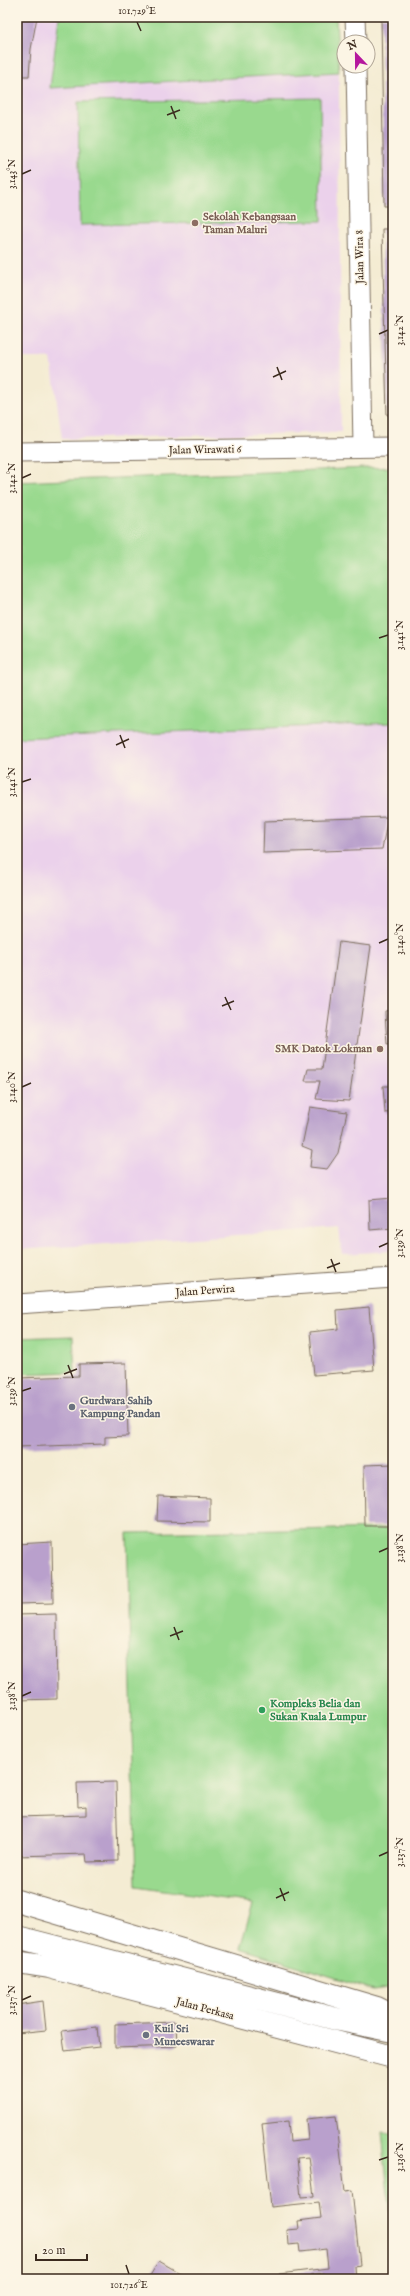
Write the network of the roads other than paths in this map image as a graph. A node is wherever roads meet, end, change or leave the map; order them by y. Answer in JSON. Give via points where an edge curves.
{"nodes":[{"id":1,"x":355,"y":17,"type":"edge"},
{"id":2,"x":356,"y":34,"type":"edge"},
{"id":3,"x":356,"y":74,"type":"edge"},
{"id":4,"x":393,"y":447,"type":"edge"},
{"id":5,"x":364,"y":448,"type":"junction"},
{"id":6,"x":17,"y":452,"type":"edge"},
{"id":7,"x":393,"y":1278,"type":"edge"},
{"id":8,"x":17,"y":1304,"type":"edge"},
{"id":9,"x":17,"y":1901,"type":"edge"},
{"id":10,"x":17,"y":1937,"type":"edge"},
{"id":11,"x":17,"y":1962,"type":"edge"},
{"id":12,"x":393,"y":2016,"type":"edge"},
{"id":13,"x":393,"y":2031,"type":"edge"},
{"id":14,"x":393,"y":2057,"type":"edge"}],
"edges":[{"from":1,"to":2,"type":"street"},
{"from":3,"to":5,"type":"street","name":"Jalan Wira 8"},
{"from":4,"to":5,"type":"street","name":"Jalan Wirawati 6"},
{"from":5,"to":6,"type":"street","name":"Jalan Wirawati 6"},
{"from":7,"to":8,"type":"street","name":"Jalan Perwira"},
{"from":9,"to":12,"type":"main road","via":[[377,2008]]},
{"from":10,"to":13,"type":"main road","name":"Jalan Perkasa","via":[[340,2020]]},
{"from":11,"to":14,"type":"main road","name":"Jalan Perkasa","via":[[49,1967]]}]}
